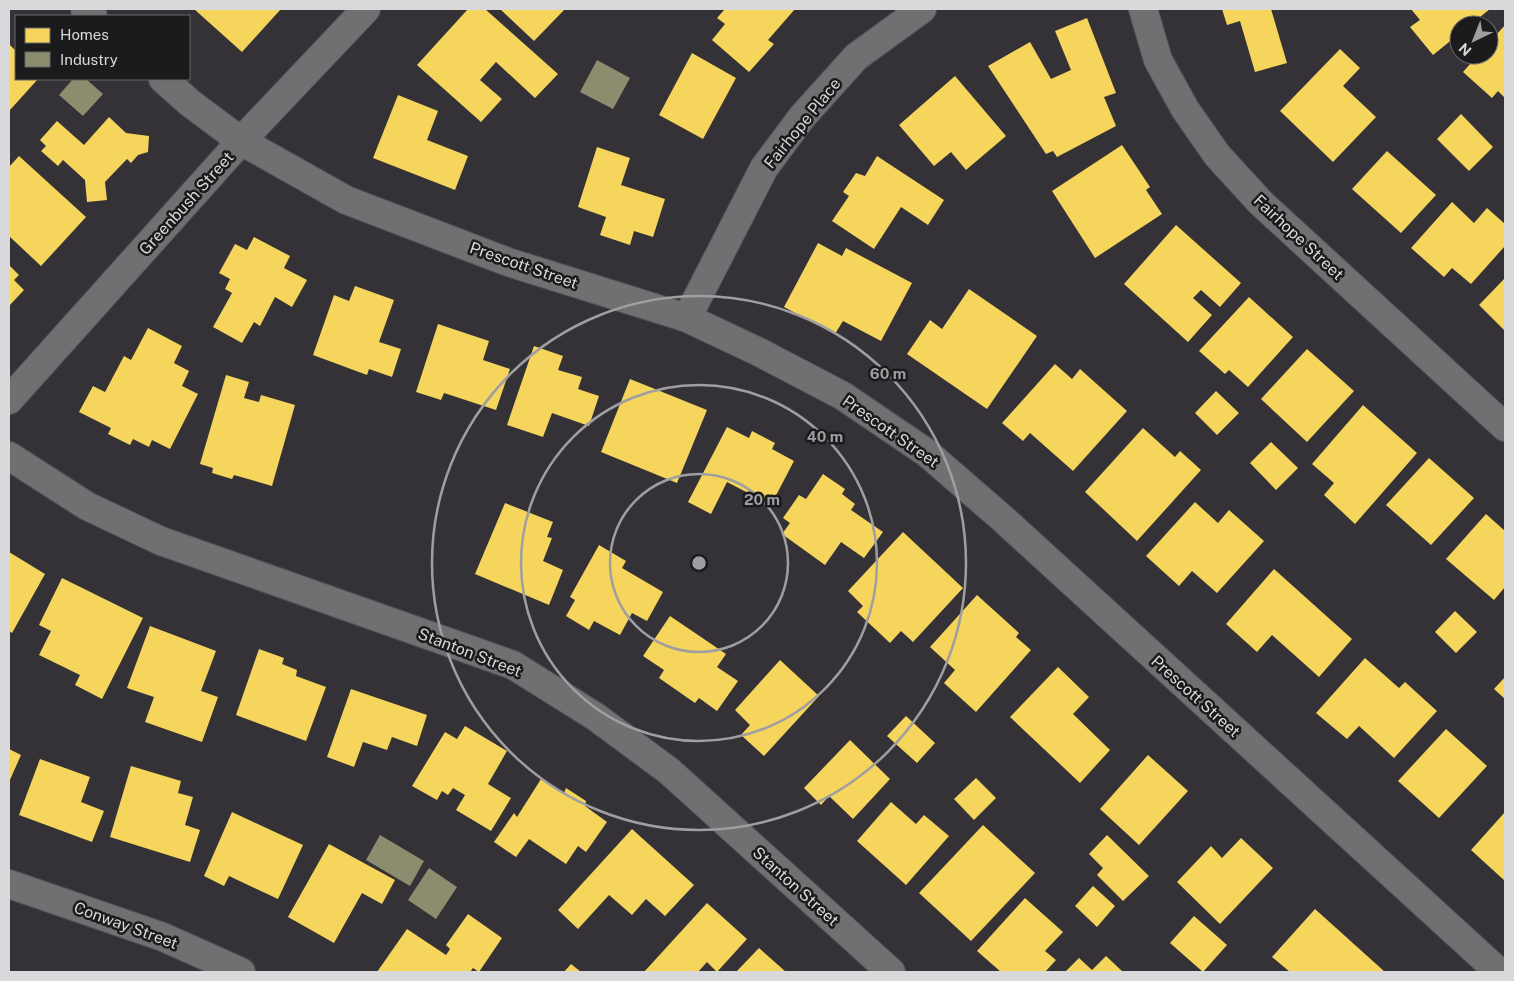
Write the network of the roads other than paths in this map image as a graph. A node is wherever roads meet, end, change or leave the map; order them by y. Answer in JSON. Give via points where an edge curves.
{"nodes":[{"id":1,"x":366,"y":9,"type":"edge"},
{"id":2,"x":922,"y":9,"type":"edge"},
{"id":3,"x":1143,"y":9,"type":"edge"},
{"id":4,"x":164,"y":80,"type":"edge"},
{"id":5,"x":241,"y":141,"type":"junction"},
{"id":6,"x":687,"y":318,"type":"junction"},
{"id":7,"x":9,"y":400,"type":"edge"},
{"id":8,"x":1505,"y":427,"type":"edge"},
{"id":9,"x":9,"y":456,"type":"edge"},
{"id":10,"x":9,"y":884,"type":"edge"},
{"id":11,"x":241,"y":972,"type":"edge"},
{"id":12,"x":891,"y":972,"type":"edge"},
{"id":13,"x":1499,"y":972,"type":"edge"}],
"edges":[{"from":1,"to":5,"type":"street","name":"Greenbush Street"},
{"from":2,"to":6,"type":"street","name":"Fairhope Place","via":[[856,57],[802,117],[764,168]]},
{"from":3,"to":8,"type":"street","name":"Fairhope Street","via":[[1158,60],[1185,109],[1217,154],[1261,203]]},
{"from":4,"to":5,"type":"street","name":"Prescott Street"},
{"from":5,"to":6,"type":"street","name":"Prescott Street","via":[[346,200],[508,262]]},
{"from":5,"to":7,"type":"street","name":"Greenbush Street"},
{"from":6,"to":13,"type":"street","name":"Prescott Street","via":[[843,396],[927,453]]},
{"from":9,"to":12,"type":"street","name":"Stanton Street","via":[[87,506],[161,541],[513,665],[596,716],[670,771]]},
{"from":10,"to":11,"type":"street","name":"Conway Street","via":[[163,937]]}]}
